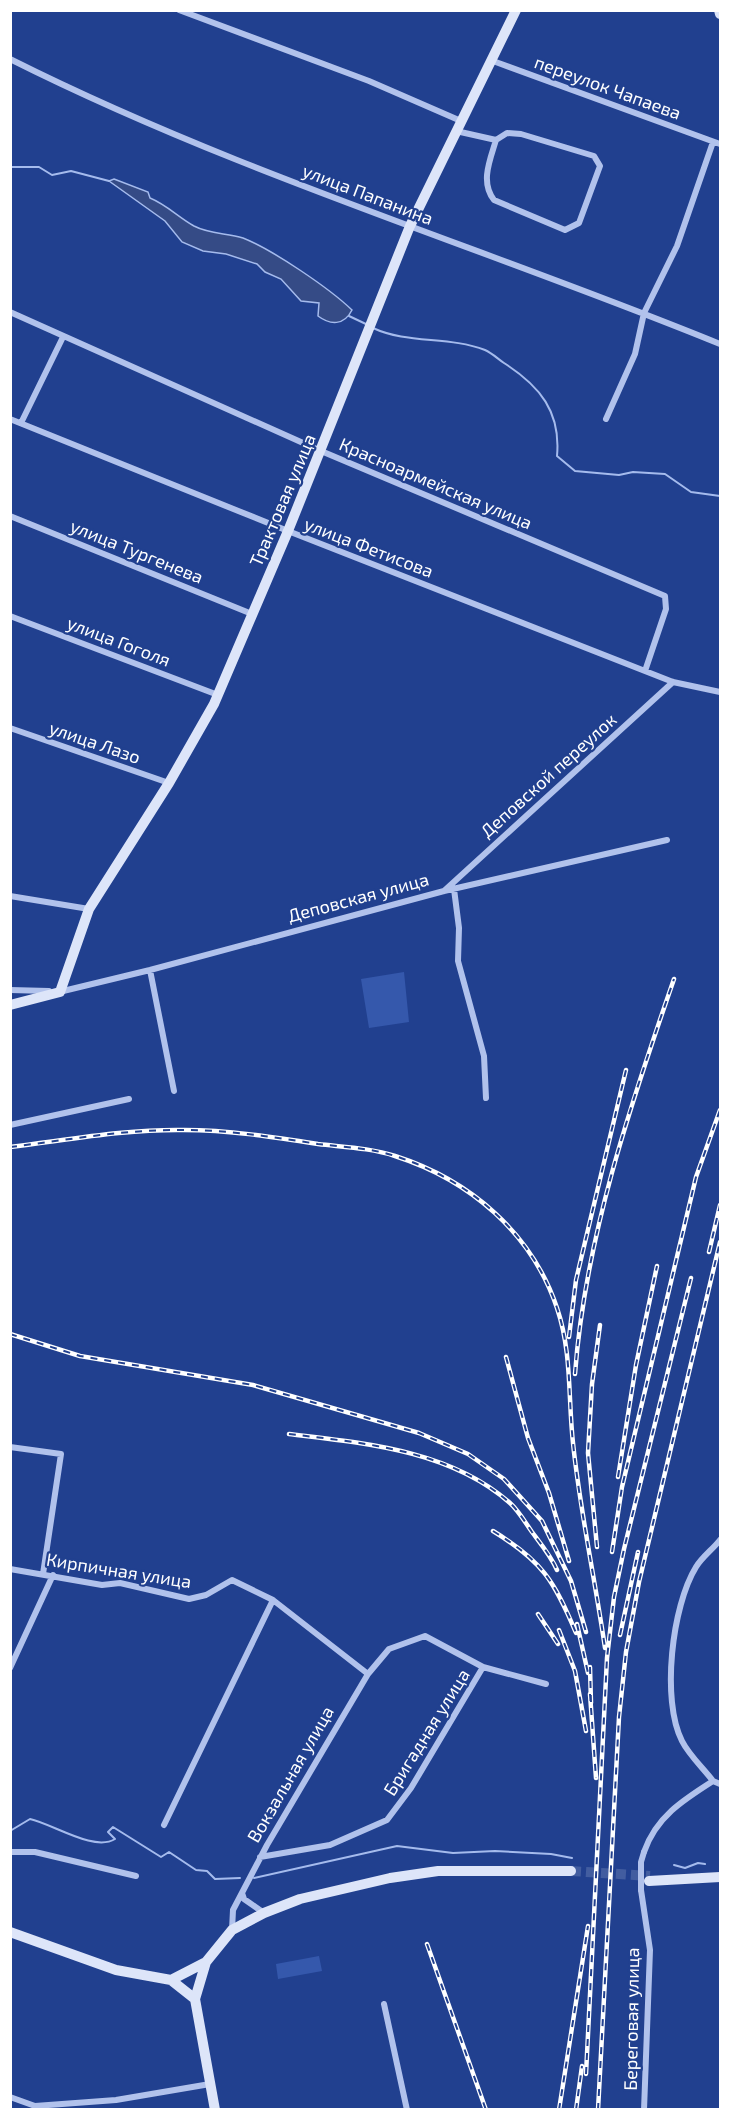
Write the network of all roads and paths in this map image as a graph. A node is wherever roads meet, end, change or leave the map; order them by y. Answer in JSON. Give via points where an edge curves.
{"nodes":[{"id":1,"x":179,"y":10,"type":"edge"},
{"id":2,"x":516,"y":10,"type":"edge"},
{"id":3,"x":10,"y":59,"type":"edge"},
{"id":4,"x":493,"y":61,"type":"junction"},
{"id":5,"x":459,"y":126,"type":"junction"},
{"id":6,"x":496,"y":140,"type":"junction"},
{"id":7,"x":717,"y":143,"type":"edge"},
{"id":8,"x":410,"y":226,"type":"junction"},
{"id":9,"x":10,"y":312,"type":"edge"},
{"id":10,"x":644,"y":313,"type":"junction"},
{"id":11,"x":63,"y":337,"type":"junction"},
{"id":12,"x":720,"y":344,"type":"edge"},
{"id":13,"x":10,"y":419,"type":"edge"},
{"id":14,"x":606,"y":419,"type":"dead end"},
{"id":15,"x":21,"y":423,"type":"junction"},
{"id":16,"x":321,"y":451,"type":"junction"},
{"id":17,"x":10,"y":516,"type":"edge"},
{"id":18,"x":288,"y":531,"type":"junction"},
{"id":19,"x":252,"y":614,"type":"junction"},
{"id":20,"x":10,"y":616,"type":"edge"},
{"id":21,"x":645,"y":671,"type":"junction"},
{"id":22,"x":672,"y":682,"type":"junction"},
{"id":23,"x":720,"y":692,"type":"edge"},
{"id":24,"x":218,"y":695,"type":"junction"},
{"id":25,"x":10,"y":729,"type":"edge"},
{"id":26,"x":169,"y":783,"type":"junction"},
{"id":27,"x":667,"y":840,"type":"dead end"},
{"id":28,"x":454,"y":889,"type":"junction"},
{"id":29,"x":444,"y":891,"type":"junction"},
{"id":30,"x":10,"y":896,"type":"edge"},
{"id":31,"x":89,"y":909,"type":"junction"},
{"id":32,"x":150,"y":970,"type":"junction"},
{"id":33,"x":10,"y":990,"type":"edge"},
{"id":34,"x":60,"y":992,"type":"junction"},
{"id":35,"x":10,"y":1005,"type":"edge"},
{"id":36,"x":174,"y":1091,"type":"dead end"},
{"id":37,"x":486,"y":1098,"type":"dead end"},
{"id":38,"x":129,"y":1099,"type":"dead end"},
{"id":39,"x":10,"y":1125,"type":"edge"},
{"id":40,"x":10,"y":1447,"type":"edge"},
{"id":41,"x":720,"y":1540,"type":"edge"},
{"id":42,"x":10,"y":1569,"type":"edge"},
{"id":43,"x":43,"y":1574,"type":"junction"},
{"id":44,"x":53,"y":1575,"type":"junction"},
{"id":45,"x":273,"y":1600,"type":"junction"},
{"id":46,"x":483,"y":1667,"type":"junction"},
{"id":47,"x":10,"y":1668,"type":"edge"},
{"id":48,"x":368,"y":1674,"type":"junction"},
{"id":49,"x":546,"y":1684,"type":"dead end"},
{"id":50,"x":713,"y":1781,"type":"junction"},
{"id":51,"x":720,"y":1784,"type":"edge"},
{"id":52,"x":164,"y":1825,"type":"dead end"},
{"id":53,"x":10,"y":1852,"type":"edge"},
{"id":54,"x":260,"y":1857,"type":"junction"},
{"id":55,"x":571,"y":1875,"type":"tunnel mouth"},
{"id":56,"x":136,"y":1876,"type":"dead end"},
{"id":57,"x":716,"y":1877,"type":"edge"},
{"id":58,"x":650,"y":1879,"type":"tunnel mouth"},
{"id":59,"x":242,"y":1892,"type":"junction"},
{"id":60,"x":264,"y":1913,"type":"junction"},
{"id":61,"x":232,"y":1929,"type":"junction"},
{"id":62,"x":10,"y":1932,"type":"edge"},
{"id":63,"x":206,"y":1962,"type":"junction"},
{"id":64,"x":171,"y":1980,"type":"junction"},
{"id":65,"x":195,"y":1999,"type":"junction"},
{"id":66,"x":384,"y":2004,"type":"dead end"},
{"id":67,"x":210,"y":2084,"type":"junction"},
{"id":68,"x":10,"y":2097,"type":"edge"},
{"id":69,"x":215,"y":2109,"type":"edge"},
{"id":70,"x":407,"y":2109,"type":"edge"},
{"id":71,"x":644,"y":2109,"type":"edge"}],
"edges":[{"from":1,"to":5,"type":"street","via":[[369,81]]},
{"from":2,"to":4,"type":"street","name":"Трактовая улица"},
{"from":3,"to":8,"type":"street","name":"улица Папанина","via":[[95,100]]},
{"from":4,"to":5,"type":"street","name":"Трактовая улица"},
{"from":4,"to":7,"type":"street","name":"переулок Чапаева"},
{"from":5,"to":6,"type":"street"},
{"from":5,"to":8,"type":"street","name":"Трактовая улица"},
{"from":6,"to":6,"type":"street","via":[[486,180],[494,200],[565,230],[579,223],[600,166],[594,156],[521,134],[507,133]]},
{"from":7,"to":10,"type":"street","via":[[677,246]]},
{"from":8,"to":10,"type":"street","name":"улица Папанина"},
{"from":8,"to":16,"type":"street","name":"Трактовая улица"},
{"from":9,"to":11,"type":"street","name":"Красноармейская улица"},
{"from":10,"to":12,"type":"street","name":"улица Папанина"},
{"from":10,"to":14,"type":"street","via":[[635,354]]},
{"from":11,"to":15,"type":"street"},
{"from":11,"to":16,"type":"street","name":"Красноармейская улица"},
{"from":13,"to":15,"type":"street","name":"улица Фетисова"},
{"from":15,"to":18,"type":"street","name":"улица Фетисова"},
{"from":16,"to":18,"type":"street","name":"Трактовая улица"},
{"from":16,"to":21,"type":"street","name":"Красноармейская улица","via":[[665,596],[666,609]]},
{"from":17,"to":19,"type":"street","name":"улица Тургенева"},
{"from":18,"to":19,"type":"street","name":"Трактовая улица"},
{"from":18,"to":21,"type":"street","name":"улица Фетисова"},
{"from":19,"to":24,"type":"street","name":"Трактовая улица"},
{"from":20,"to":24,"type":"street","name":"улица Гоголя"},
{"from":21,"to":22,"type":"street","name":"улица Фетисова"},
{"from":22,"to":23,"type":"street","name":"улица Фетисова"},
{"from":22,"to":29,"type":"street","name":"Деповской переулок"},
{"from":24,"to":26,"type":"street","name":"Трактовая улица"},
{"from":25,"to":26,"type":"street","name":"улица Лазо"},
{"from":26,"to":31,"type":"street","name":"Трактовая улица"},
{"from":27,"to":28,"type":"street","name":"Деповская улица"},
{"from":28,"to":29,"type":"street","name":"Деповская улица"},
{"from":28,"to":37,"type":"street","via":[[458,961],[484,1056]]},
{"from":29,"to":32,"type":"street","name":"Деповская улица"},
{"from":30,"to":31,"type":"street"},
{"from":31,"to":34,"type":"street","name":"Трактовая улица"},
{"from":32,"to":34,"type":"street","name":"Деповская улица"},
{"from":32,"to":36,"type":"street"},
{"from":33,"to":34,"type":"street","name":"Деповская улица"},
{"from":34,"to":35,"type":"street","name":"Деповская улица"},
{"from":38,"to":39,"type":"street"},
{"from":40,"to":43,"type":"street","via":[[61,1454]]},
{"from":41,"to":50,"type":"street","via":[[696,1567],[679,1611],[669,1678],[670,1706],[682,1741]]},
{"from":42,"to":43,"type":"street","name":"Кирпичная улица"},
{"from":43,"to":44,"type":"street","name":"Кирпичная улица"},
{"from":44,"to":45,"type":"street","name":"Кирпичная улица","via":[[102,1585],[134,1586],[189,1599],[206,1595],[232,1580]]},
{"from":44,"to":47,"type":"street"},
{"from":45,"to":48,"type":"street","name":"Кирпичная улица"},
{"from":45,"to":52,"type":"street"},
{"from":46,"to":48,"type":"street","name":"Вокзальная улица","via":[[425,1636],[389,1649]]},
{"from":46,"to":49,"type":"street","name":"Вокзальная улица"},
{"from":46,"to":54,"type":"street","name":"Бригадная улица","via":[[411,1788],[387,1820],[330,1845]]},
{"from":48,"to":54,"type":"street","name":"Вокзальная улица"},
{"from":50,"to":51,"type":"street"},
{"from":50,"to":71,"type":"street","name":"Береговая улица","bridge":true,"via":[[658,1823],[641,1862],[650,1950]]},
{"from":53,"to":56,"type":"street","via":[[36,1852]]},
{"from":54,"to":59,"type":"street","name":"Вокзальная улица"},
{"from":55,"to":60,"type":"street","via":[[511,1870],[438,1871],[338,1889]]},
{"from":57,"to":58,"type":"street"},
{"from":59,"to":60,"type":"street","via":[[244,1899]]},
{"from":59,"to":61,"type":"street","name":"Вокзальная улица","via":[[233,1911]]},
{"from":60,"to":61,"type":"street"},
{"from":61,"to":63,"type":"street"},
{"from":62,"to":64,"type":"street","via":[[116,1970]]},
{"from":63,"to":64,"type":"street"},
{"from":63,"to":65,"type":"street"},
{"from":64,"to":65,"type":"street"},
{"from":65,"to":67,"type":"street"},
{"from":66,"to":70,"type":"street"},
{"from":67,"to":68,"type":"street","via":[[116,2100],[35,2106]]},
{"from":67,"to":69,"type":"street"}]}
